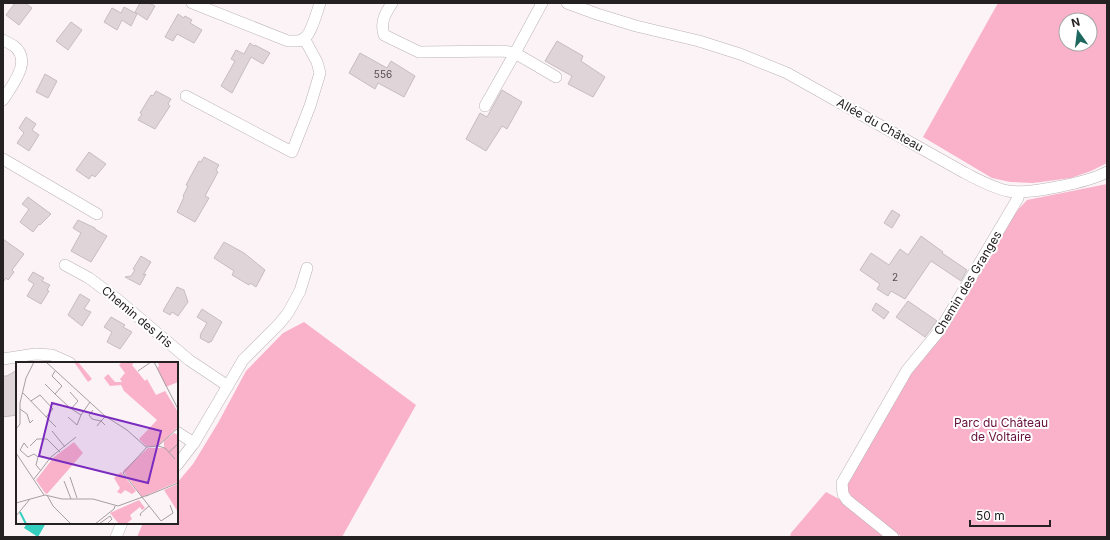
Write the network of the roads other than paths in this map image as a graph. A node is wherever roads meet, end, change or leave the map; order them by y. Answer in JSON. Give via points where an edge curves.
{"nodes":[{"id":1,"x":320,"y":3,"type":"edge"},
{"id":2,"x":392,"y":3,"type":"edge"},
{"id":3,"x":542,"y":3,"type":"edge"},
{"id":4,"x":568,"y":3,"type":"edge"},
{"id":5,"x":197,"y":4,"type":"edge"},
{"id":6,"x":304,"y":38,"type":"junction"},
{"id":7,"x":3,"y":40,"type":"edge"},
{"id":8,"x":515,"y":53,"type":"junction"},
{"id":9,"x":556,"y":77,"type":"dead end"},
{"id":10,"x":186,"y":96,"type":"dead end"},
{"id":11,"x":3,"y":100,"type":"edge"},
{"id":12,"x":485,"y":106,"type":"dead end"},
{"id":13,"x":3,"y":159,"type":"edge"},
{"id":14,"x":1107,"y":172,"type":"edge"},
{"id":15,"x":1019,"y":192,"type":"junction"},
{"id":16,"x":97,"y":214,"type":"dead end"},
{"id":17,"x":65,"y":266,"type":"dead end"},
{"id":18,"x":307,"y":268,"type":"dead end"},
{"id":19,"x":3,"y":359,"type":"edge"},
{"id":20,"x":68,"y":362,"type":"edge"},
{"id":21,"x":228,"y":386,"type":"junction"},
{"id":22,"x":178,"y":433,"type":"edge"},
{"id":23,"x":194,"y":443,"type":"junction"},
{"id":24,"x":178,"y":464,"type":"edge"},
{"id":25,"x":122,"y":524,"type":"edge"},
{"id":26,"x":116,"y":537,"type":"edge"},
{"id":27,"x":893,"y":537,"type":"edge"}],
"edges":[{"from":1,"to":6,"type":"street","via":[[309,32]]},
{"from":2,"to":8,"type":"street","via":[[381,26],[384,35],[418,52]]},
{"from":3,"to":8,"type":"street"},
{"from":4,"to":15,"type":"street","name":"Allée du Château","via":[[597,14],[733,51],[787,73],[966,173],[990,185]]},
{"from":5,"to":6,"type":"street","via":[[288,41]]},
{"from":6,"to":10,"type":"street","via":[[317,62],[320,74],[292,152]]},
{"from":7,"to":11,"type":"street","via":[[15,47],[22,61],[21,70]]},
{"from":8,"to":9,"type":"street"},
{"from":8,"to":12,"type":"street"},
{"from":13,"to":16,"type":"street"},
{"from":14,"to":15,"type":"street","name":"Allée du Château","via":[[1087,180]]},
{"from":15,"to":27,"type":"street","name":"Chemin des Granges","via":[[1018,198],[940,330],[907,370],[842,482],[843,494],[847,500]]},
{"from":17,"to":21,"type":"street","name":"Chemin des Iris","via":[[89,278],[189,360]]},
{"from":18,"to":21,"type":"street","via":[[300,291],[288,313],[243,360]]},
{"from":19,"to":20,"type":"street","via":[[41,354],[52,355]]},
{"from":21,"to":23,"type":"street"},
{"from":22,"to":23,"type":"street"},
{"from":23,"to":24,"type":"street"},
{"from":25,"to":26,"type":"street"}]}
